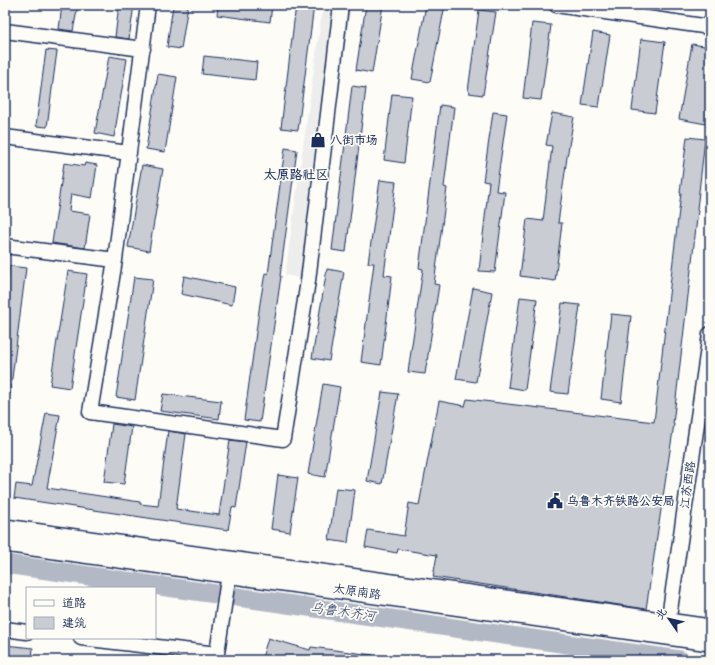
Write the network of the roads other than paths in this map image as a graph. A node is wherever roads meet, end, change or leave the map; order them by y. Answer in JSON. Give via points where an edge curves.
{"nodes":[{"id":1,"x":148,"y":5,"type":"edge"},
{"id":2,"x":341,"y":5,"type":"edge"},
{"id":3,"x":556,"y":5,"type":"edge"},
{"id":4,"x":710,"y":27,"type":"edge"},
{"id":5,"x":5,"y":31,"type":"edge"},
{"id":6,"x":143,"y":49,"type":"junction"},
{"id":7,"x":5,"y":138,"type":"edge"},
{"id":8,"x":129,"y":153,"type":"junction"},
{"id":9,"x":5,"y":246,"type":"edge"},
{"id":10,"x":115,"y":260,"type":"junction"},
{"id":11,"x":710,"y":334,"type":"edge"},
{"id":12,"x":5,"y":528,"type":"edge"},
{"id":13,"x":5,"y":543,"type":"edge"},
{"id":14,"x":230,"y":573,"type":"junction"},
{"id":15,"x":710,"y":628,"type":"edge"},
{"id":16,"x":5,"y":629,"type":"edge"},
{"id":17,"x":667,"y":629,"type":"junction"},
{"id":18,"x":26,"y":632,"type":"edge"},
{"id":19,"x":87,"y":639,"type":"edge"},
{"id":20,"x":710,"y":642,"type":"edge"},
{"id":21,"x":216,"y":657,"type":"edge"}],
"edges":[{"from":1,"to":6,"type":"street"},
{"from":2,"to":10,"type":"street","via":[[308,281],[283,439],[90,412]]},
{"from":3,"to":4,"type":"street"},
{"from":5,"to":6,"type":"street"},
{"from":6,"to":8,"type":"street"},
{"from":7,"to":8,"type":"street"},
{"from":8,"to":10,"type":"street"},
{"from":9,"to":10,"type":"street"},
{"from":11,"to":17,"type":"street","name":"江苏西路"},
{"from":12,"to":14,"type":"main road"},
{"from":13,"to":14,"type":"main road","name":"太原南路"},
{"from":14,"to":17,"type":"main road","name":"太原南路"},
{"from":14,"to":21,"type":"street"},
{"from":15,"to":17,"type":"main road"},
{"from":16,"to":18,"type":"street"},
{"from":17,"to":20,"type":"main road","name":"太原南路"},
{"from":19,"to":21,"type":"street"}]}
